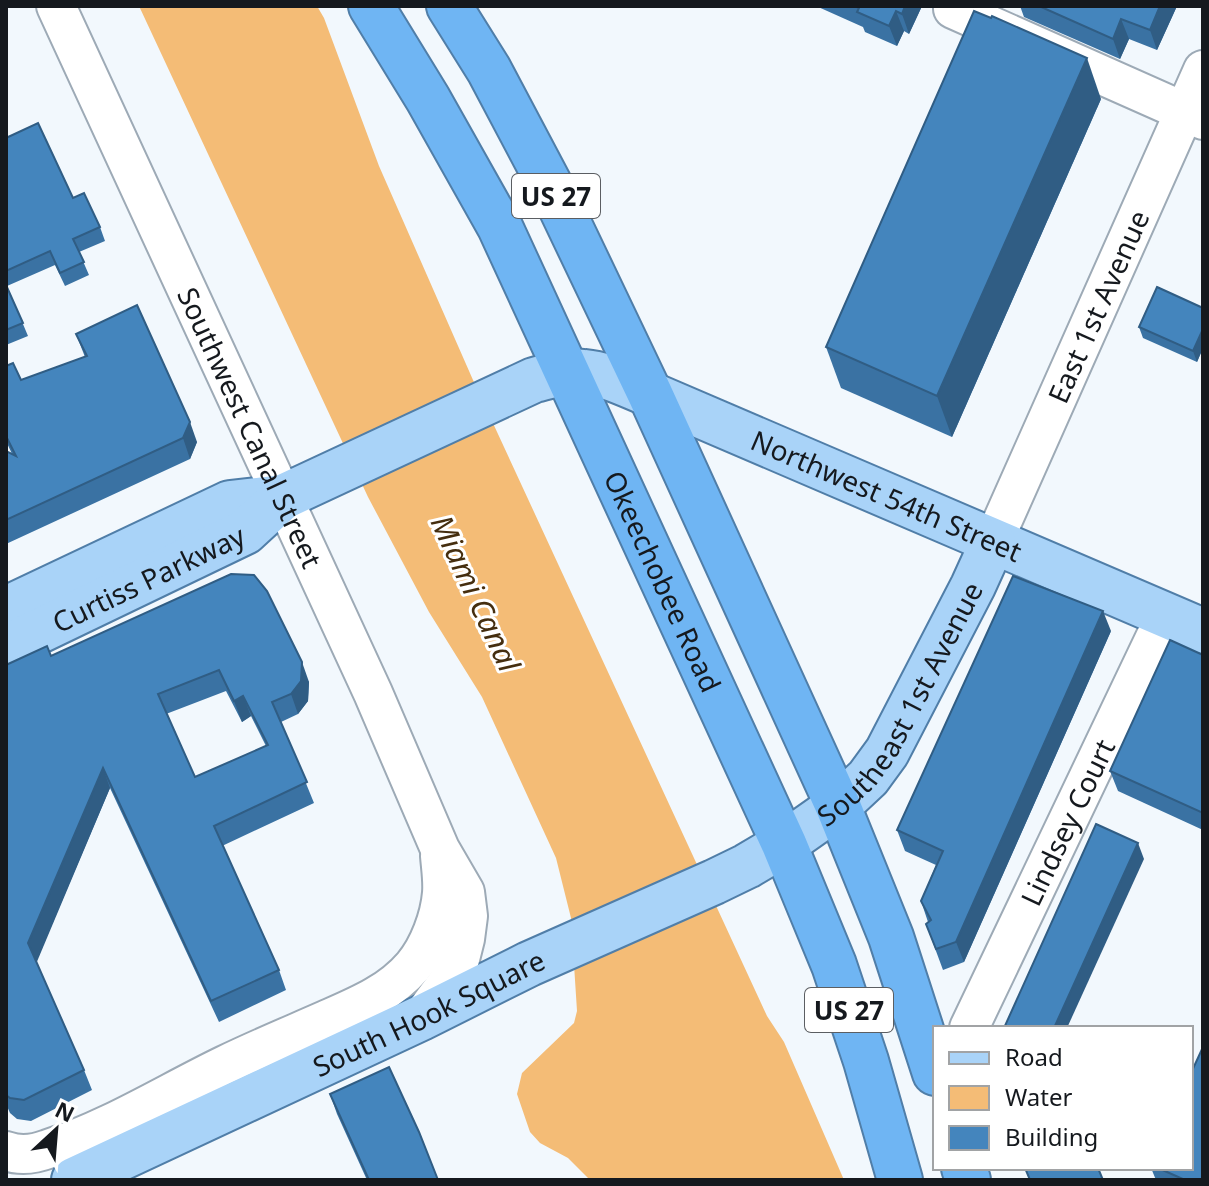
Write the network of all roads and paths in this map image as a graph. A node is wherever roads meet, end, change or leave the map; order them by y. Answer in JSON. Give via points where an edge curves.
{"nodes":[{"id":1,"x":56,"y":6,"type":"edge"},
{"id":2,"x":371,"y":6,"type":"edge"},
{"id":3,"x":449,"y":6,"type":"edge"},
{"id":4,"x":953,"y":9,"type":"dead end"},
{"id":5,"x":1203,"y":70,"type":"edge"},
{"id":6,"x":1194,"y":116,"type":"edge"},
{"id":7,"x":567,"y":372,"type":"junction"},
{"id":8,"x":650,"y":394,"type":"junction"},
{"id":9,"x":283,"y":497,"type":"junction"},
{"id":10,"x":993,"y":542,"type":"junction"},
{"id":11,"x":6,"y":609,"type":"edge"},
{"id":12,"x":1184,"y":623,"type":"edge"},
{"id":13,"x":6,"y":647,"type":"edge"},
{"id":14,"x":838,"y":806,"type":"junction"},
{"id":15,"x":784,"y":844,"type":"junction"},
{"id":16,"x":440,"y":849,"type":"junction"},
{"id":17,"x":416,"y":963,"type":"joint"},
{"id":18,"x":421,"y":1018,"type":"junction"},
{"id":19,"x":970,"y":1026,"type":"edge"},
{"id":20,"x":933,"y":1067,"type":"edge"},
{"id":21,"x":200,"y":1100,"type":"junction"},
{"id":22,"x":6,"y":1151,"type":"edge"},
{"id":23,"x":74,"y":1180,"type":"edge"},
{"id":24,"x":900,"y":1180,"type":"edge"}],
"edges":[{"from":1,"to":9,"type":"street","name":"Southwest Canal Street"},
{"from":2,"to":7,"type":"highway","name":"Okeechobee Road","number":"US 27","via":[[500,227]]},
{"from":3,"to":8,"type":"highway","number":"US 27","via":[[553,191]]},
{"from":4,"to":6,"type":"street"},
{"from":5,"to":6,"type":"street","name":"East 1st Avenue"},
{"from":6,"to":10,"type":"street","name":"East 1st Avenue"},
{"from":7,"to":8,"type":"main road","name":"Northwest 54th Street","via":[[606,377]]},
{"from":7,"to":9,"type":"main road","name":"Curtiss Parkway","via":[[534,380]]},
{"from":7,"to":15,"type":"highway","name":"Okeechobee Road","number":"US 27"},
{"from":8,"to":10,"type":"main road","name":"Northwest 54th Street"},
{"from":8,"to":14,"type":"highway","number":"US 27"},
{"from":9,"to":11,"type":"main road","name":"Curtiss Parkway","via":[[230,503]]},
{"from":9,"to":13,"type":"main road","name":"Curtiss Parkway","via":[[245,532]]},
{"from":9,"to":16,"type":"street","name":"Southwest Canal Street"},
{"from":10,"to":12,"type":"main road","name":"Northwest 54th Street"},
{"from":10,"to":14,"type":"main road","name":"Southeast 1st Avenue","via":[[887,752]]},
{"from":12,"to":19,"type":"street","name":"Lindsey Court"},
{"from":14,"to":15,"type":"main road","name":"Southeast 1st Avenue"},
{"from":14,"to":20,"type":"highway","number":"US 27","via":[[893,942]]},
{"from":15,"to":18,"type":"main road","name":"South Hook Square","via":[[714,882]]},
{"from":15,"to":24,"type":"highway","name":"Okeechobee Road","number":"US 27","via":[[834,965]]},
{"from":16,"to":17,"type":"street","name":"Southwest Canal Street","via":[[437,919]]},
{"from":16,"to":18,"type":"street","name":"Southwest Canal Street","via":[[465,892],[468,916],[460,959]]},
{"from":17,"to":21,"type":"street","name":"South Hook Square","via":[[368,1002],[227,1064]]},
{"from":18,"to":21,"type":"main road","name":"South Hook Square"},
{"from":21,"to":22,"type":"street","name":"South Hook Square","via":[[101,1127],[47,1150]]},
{"from":21,"to":23,"type":"main road","name":"South Hook Square"}]}
